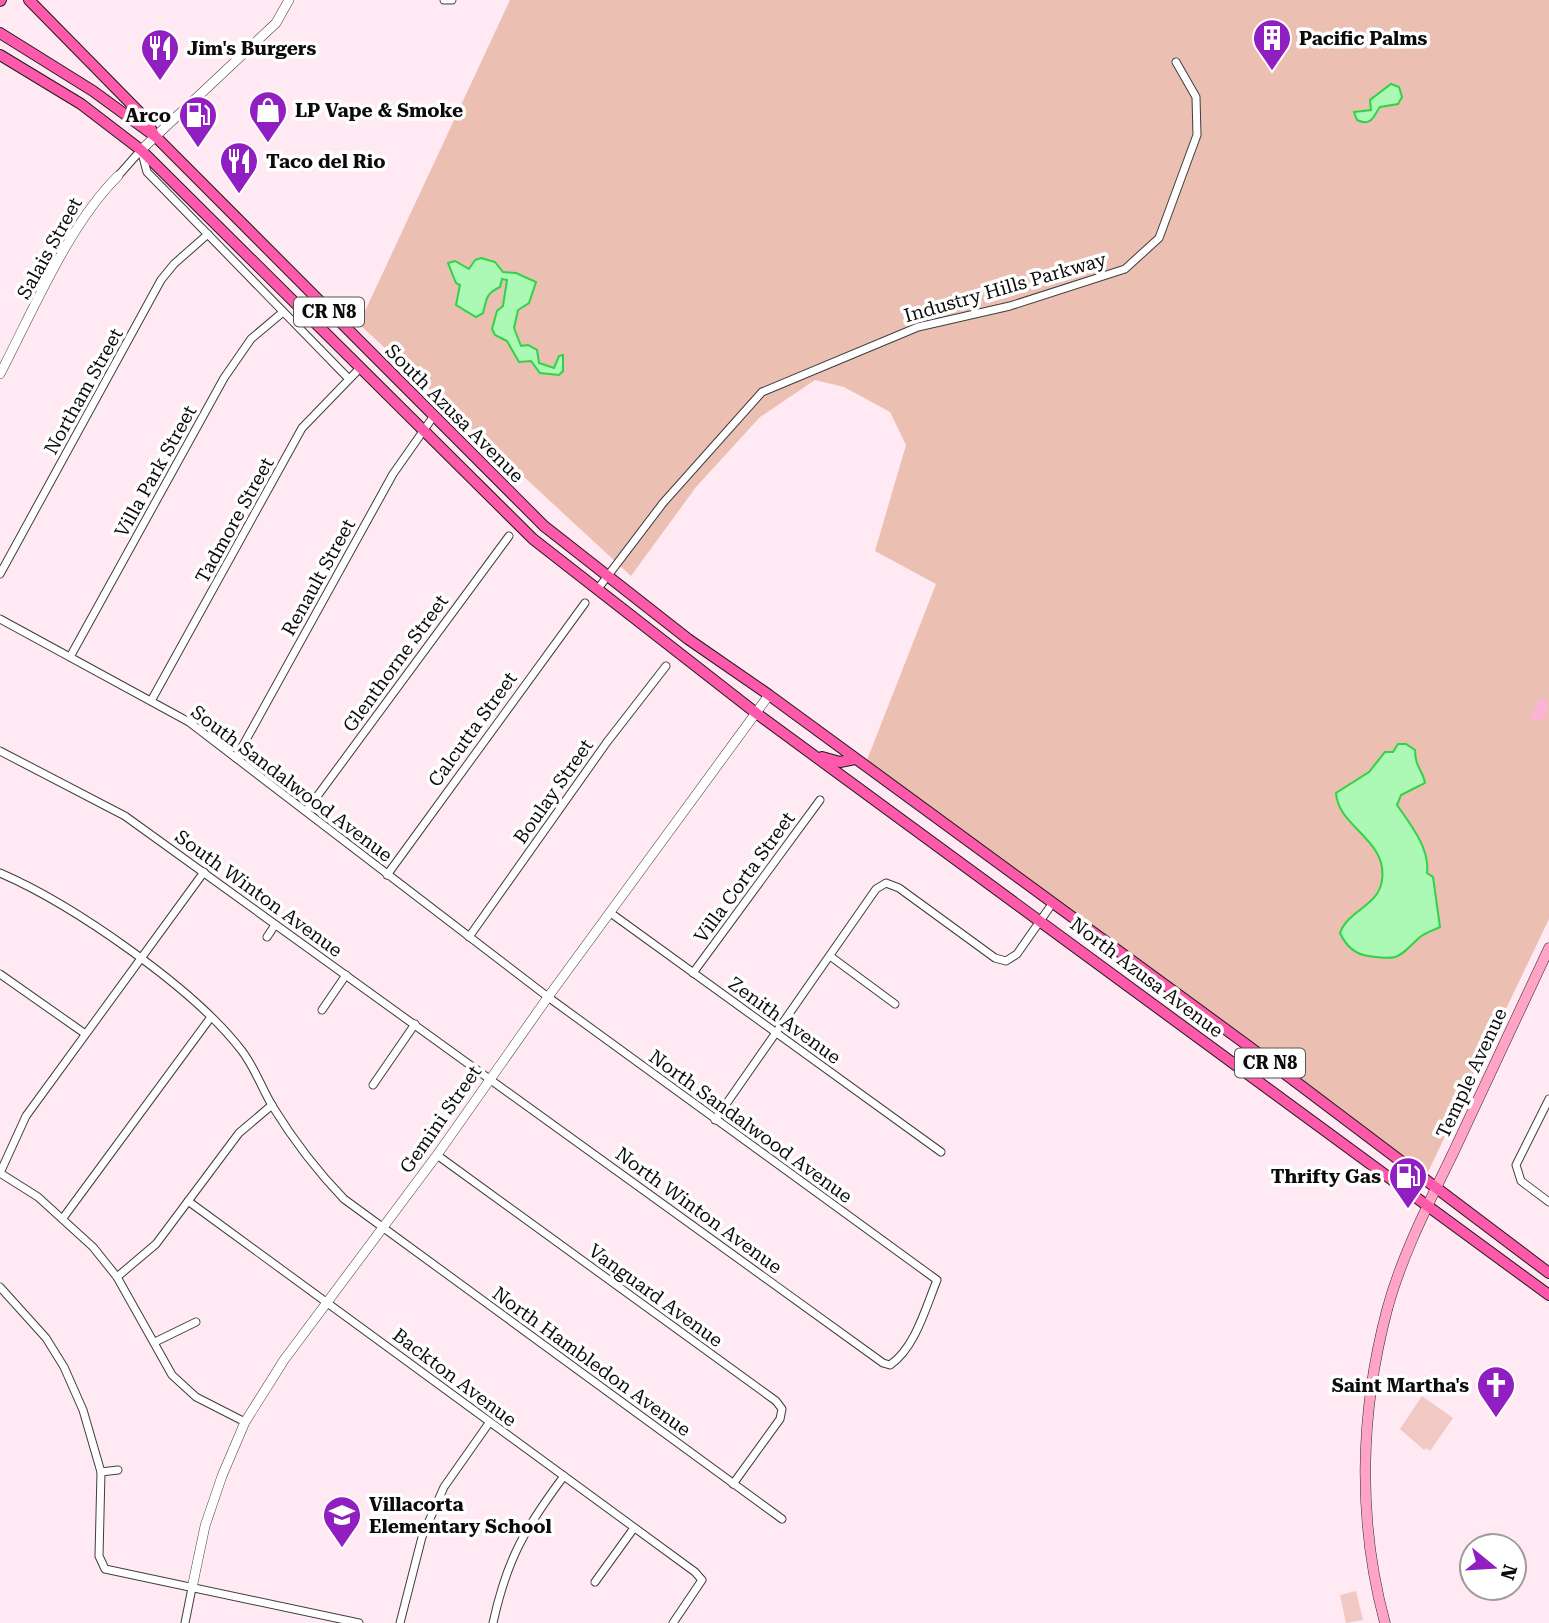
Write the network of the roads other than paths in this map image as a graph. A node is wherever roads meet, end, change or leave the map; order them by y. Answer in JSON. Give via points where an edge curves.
{"nodes":[{"id":1,"x":29,"y":0,"type":"edge"},
{"id":2,"x":289,"y":0,"type":"edge"},
{"id":3,"x":0,"y":33,"type":"edge"},
{"id":4,"x":0,"y":55,"type":"edge"},
{"id":5,"x":1176,"y":62,"type":"dead end"},
{"id":6,"x":156,"y":137,"type":"junction"},
{"id":7,"x":141,"y":150,"type":"junction"},
{"id":8,"x":118,"y":176,"type":"joint"},
{"id":9,"x":208,"y":234,"type":"junction"},
{"id":10,"x":276,"y":259,"type":"junction"},
{"id":11,"x":264,"y":271,"type":"junction"},
{"id":12,"x":283,"y":312,"type":"junction"},
{"id":13,"x":361,"y":367,"type":"junction"},
{"id":14,"x":0,"y":374,"type":"edge"},
{"id":15,"x":348,"y":378,"type":"junction"},
{"id":16,"x":433,"y":417,"type":"junction"},
{"id":17,"x":422,"y":431,"type":"junction"},
{"id":18,"x":509,"y":536,"type":"dead end"},
{"id":19,"x":0,"y":574,"type":"edge"},
{"id":20,"x":608,"y":575,"type":"junction"},
{"id":21,"x":597,"y":590,"type":"junction"},
{"id":22,"x":585,"y":603,"type":"dead end"},
{"id":23,"x":0,"y":619,"type":"edge"},
{"id":24,"x":70,"y":657,"type":"junction"},
{"id":25,"x":666,"y":666,"type":"dead end"},
{"id":26,"x":769,"y":695,"type":"junction"},
{"id":27,"x":151,"y":701,"type":"junction"},
{"id":28,"x":756,"y":713,"type":"junction"},
{"id":29,"x":0,"y":751,"type":"edge"},
{"id":30,"x":812,"y":754,"type":"junction"},
{"id":31,"x":236,"y":758,"type":"junction"},
{"id":32,"x":855,"y":758,"type":"junction"},
{"id":33,"x":820,"y":800,"type":"dead end"},
{"id":34,"x":307,"y":810,"type":"junction"},
{"id":35,"x":204,"y":872,"type":"junction"},
{"id":36,"x":0,"y":873,"type":"edge"},
{"id":37,"x":387,"y":876,"type":"junction"},
{"id":38,"x":1052,"y":904,"type":"junction"},
{"id":39,"x":612,"y":914,"type":"junction"},
{"id":40,"x":1041,"y":920,"type":"junction"},
{"id":41,"x":275,"y":925,"type":"junction"},
{"id":42,"x":267,"y":937,"type":"dead end"},
{"id":43,"x":469,"y":937,"type":"junction"},
{"id":44,"x":1549,"y":947,"type":"edge"},
{"id":45,"x":830,"y":956,"type":"junction"},
{"id":46,"x":140,"y":959,"type":"junction"},
{"id":47,"x":693,"y":973,"type":"junction"},
{"id":48,"x":0,"y":974,"type":"edge"},
{"id":49,"x":346,"y":975,"type":"junction"},
{"id":50,"x":548,"y":997,"type":"junction"},
{"id":51,"x":895,"y":1004,"type":"dead end"},
{"id":52,"x":322,"y":1010,"type":"dead end"},
{"id":53,"x":211,"y":1017,"type":"junction"},
{"id":54,"x":415,"y":1024,"type":"junction"},
{"id":55,"x":775,"y":1032,"type":"junction"},
{"id":56,"x":84,"y":1033,"type":"junction"},
{"id":57,"x":490,"y":1078,"type":"junction"},
{"id":58,"x":373,"y":1085,"type":"dead end"},
{"id":59,"x":1549,"y":1098,"type":"edge"},
{"id":60,"x":272,"y":1105,"type":"junction"},
{"id":61,"x":715,"y":1120,"type":"junction"},
{"id":62,"x":941,"y":1152,"type":"dead end"},
{"id":63,"x":437,"y":1155,"type":"junction"},
{"id":64,"x":0,"y":1173,"type":"edge"},
{"id":65,"x":1435,"y":1190,"type":"junction"},
{"id":66,"x":188,"y":1201,"type":"junction"},
{"id":67,"x":1549,"y":1202,"type":"edge"},
{"id":68,"x":1427,"y":1206,"type":"junction"},
{"id":69,"x":63,"y":1218,"type":"junction"},
{"id":70,"x":384,"y":1228,"type":"junction"},
{"id":71,"x":1549,"y":1273,"type":"edge"},
{"id":72,"x":117,"y":1278,"type":"junction"},
{"id":73,"x":937,"y":1280,"type":"joint"},
{"id":74,"x":0,"y":1287,"type":"edge"},
{"id":75,"x":1549,"y":1295,"type":"edge"},
{"id":76,"x":328,"y":1302,"type":"junction"},
{"id":77,"x":196,"y":1322,"type":"dead end"},
{"id":78,"x":155,"y":1342,"type":"junction"},
{"id":79,"x":245,"y":1422,"type":"junction"},
{"id":80,"x":489,"y":1423,"type":"junction"},
{"id":81,"x":118,"y":1471,"type":"dead end"},
{"id":82,"x":101,"y":1472,"type":"junction"},
{"id":83,"x":564,"y":1476,"type":"junction"},
{"id":84,"x":733,"y":1484,"type":"junction"},
{"id":85,"x":782,"y":1519,"type":"dead end"},
{"id":86,"x":634,"y":1528,"type":"junction"},
{"id":87,"x":595,"y":1582,"type":"dead end"},
{"id":88,"x":192,"y":1588,"type":"junction"},
{"id":89,"x":185,"y":1623,"type":"edge"},
{"id":90,"x":359,"y":1623,"type":"edge"},
{"id":91,"x":400,"y":1623,"type":"edge"},
{"id":92,"x":493,"y":1623,"type":"edge"},
{"id":93,"x":674,"y":1623,"type":"edge"},
{"id":94,"x":1385,"y":1623,"type":"edge"}],
"edges":[{"from":1,"to":6,"type":"main road","via":[[146,119]]},
{"from":2,"to":6,"type":"street","via":[[276,23]]},
{"from":3,"to":6,"type":"main road","name":"South Azusa Avenue","number":"CR N8"},
{"from":4,"to":7,"type":"main road","name":"South Azusa Avenue","number":"CR N8","via":[[81,104]]},
{"from":5,"to":20,"type":"street","name":"Industry Hills Parkway","via":[[1196,97],[1197,135],[1159,238],[1125,269],[1010,306],[918,327],[762,393],[663,503]]},
{"from":6,"to":7,"type":"street"},
{"from":6,"to":10,"type":"main road","name":"South Azusa Avenue","number":"CR N8"},
{"from":7,"to":8,"type":"street","name":"Salais Street"},
{"from":7,"to":9,"type":"street","via":[[147,172]]},
{"from":7,"to":11,"type":"main road","name":"South Azusa Avenue","number":"CR N8"},
{"from":8,"to":14,"type":"street","name":"Salais Street","via":[[78,227]]},
{"from":9,"to":12,"type":"street"},
{"from":9,"to":19,"type":"street","name":"Northam Street","via":[[161,280]]},
{"from":10,"to":11,"type":"main road"},
{"from":10,"to":16,"type":"main road","name":"South Azusa Avenue","number":"CR N8"},
{"from":11,"to":13,"type":"main road","name":"South Azusa Avenue","number":"CR N8"},
{"from":12,"to":15,"type":"street"},
{"from":12,"to":24,"type":"street","name":"Villa Park Street","via":[[251,339],[223,378]]},
{"from":13,"to":15,"type":"street","name":"Tadmore Street"},
{"from":13,"to":17,"type":"main road","name":"South Azusa Avenue","number":"CR N8"},
{"from":15,"to":27,"type":"street","name":"Tadmore Street","via":[[302,428]]},
{"from":16,"to":17,"type":"street","name":"Renault Street"},
{"from":16,"to":20,"type":"main road","name":"South Azusa Avenue","number":"CR N8","via":[[544,526]]},
{"from":17,"to":21,"type":"main road","name":"South Azusa Avenue","number":"CR N8","via":[[533,539]]},
{"from":17,"to":31,"type":"street","name":"Renault Street","via":[[393,474]]},
{"from":18,"to":34,"type":"street","name":"Glenthorne Street"},
{"from":20,"to":21,"type":"street","name":"Industry Hills Parkway"},
{"from":20,"to":26,"type":"main road","name":"South Azusa Avenue","number":"CR N8","via":[[688,639]]},
{"from":21,"to":28,"type":"main road","name":"South Azusa Avenue","number":"CR N8"},
{"from":22,"to":37,"type":"street","name":"Calcutta Street"},
{"from":23,"to":24,"type":"street","name":"South Sandalwood Avenue"},
{"from":24,"to":27,"type":"street","name":"South Sandalwood Avenue"},
{"from":25,"to":43,"type":"street","name":"Boulay Street"},
{"from":26,"to":28,"type":"street","name":"Gemini Street"},
{"from":26,"to":32,"type":"main road","name":"North Azusa Avenue","number":"CR N8"},
{"from":27,"to":31,"type":"street","name":"South Sandalwood Avenue","via":[[189,722]]},
{"from":28,"to":30,"type":"main road","name":"North Azusa Avenue","number":"CR N8"},
{"from":28,"to":39,"type":"street","name":"Gemini Street"},
{"from":29,"to":35,"type":"street","name":"South Winton Avenue","via":[[125,816]]},
{"from":30,"to":32,"type":"main road","via":[[840,762]]},
{"from":30,"to":40,"type":"main road","name":"North Azusa Avenue","number":"CR N8"},
{"from":31,"to":34,"type":"street","name":"South Sandalwood Avenue"},
{"from":32,"to":38,"type":"main road","name":"North Azusa Avenue","number":"CR N8"},
{"from":33,"to":47,"type":"street","name":"Villa Corta Street"},
{"from":34,"to":37,"type":"street","name":"South Sandalwood Avenue"},
{"from":35,"to":41,"type":"street","name":"South Winton Avenue"},
{"from":35,"to":46,"type":"street"},
{"from":36,"to":46,"type":"street","name":"North Hambledon Avenue","via":[[38,889]]},
{"from":37,"to":43,"type":"street","name":"South Sandalwood Avenue"},
{"from":38,"to":40,"type":"street"},
{"from":38,"to":65,"type":"main road","name":"North Azusa Avenue","number":"CR N8","via":[[1247,1045]]},
{"from":39,"to":47,"type":"street","name":"Zenith Avenue"},
{"from":39,"to":50,"type":"street","name":"Gemini Street"},
{"from":40,"to":45,"type":"street","via":[[1017,954],[1006,961],[886,883],[876,890]]},
{"from":40,"to":68,"type":"main road","name":"North Azusa Avenue","number":"CR N8"},
{"from":41,"to":42,"type":"street"},
{"from":41,"to":49,"type":"street","name":"South Winton Avenue"},
{"from":43,"to":50,"type":"street","name":"South Sandalwood Avenue"},
{"from":44,"to":65,"type":"main road","name":"Temple Avenue"},
{"from":45,"to":51,"type":"street"},
{"from":45,"to":55,"type":"street"},
{"from":46,"to":53,"type":"street","name":"North Hambledon Avenue"},
{"from":46,"to":56,"type":"street"},
{"from":47,"to":55,"type":"street","name":"Zenith Avenue"},
{"from":48,"to":56,"type":"street"},
{"from":49,"to":52,"type":"street"},
{"from":49,"to":54,"type":"street","name":"South Winton Avenue"},
{"from":50,"to":57,"type":"street","name":"Gemini Street"},
{"from":50,"to":61,"type":"street","name":"North Sandalwood Avenue"},
{"from":53,"to":60,"type":"street","name":"North Hambledon Avenue","via":[[243,1052]]},
{"from":53,"to":69,"type":"street"},
{"from":54,"to":57,"type":"street","name":"South Winton Avenue"},
{"from":54,"to":58,"type":"street"},
{"from":55,"to":61,"type":"street"},
{"from":55,"to":62,"type":"street","name":"Zenith Avenue"},
{"from":56,"to":64,"type":"street","via":[[26,1116]]},
{"from":57,"to":63,"type":"street","name":"Gemini Street"},
{"from":57,"to":73,"type":"street","name":"North Winton Avenue","via":[[883,1363],[898,1360]]},
{"from":59,"to":67,"type":"street","via":[[1516,1166],[1521,1181]]},
{"from":60,"to":66,"type":"street","via":[[239,1133]]},
{"from":60,"to":70,"type":"street","name":"North Hambledon Avenue","via":[[309,1164],[344,1199]]},
{"from":61,"to":73,"type":"street","name":"North Sandalwood Avenue"},
{"from":63,"to":70,"type":"street","name":"Gemini Street"},
{"from":63,"to":84,"type":"street","name":"Vanguard Avenue","via":[[776,1401],[782,1409],[780,1419]]},
{"from":64,"to":69,"type":"street"},
{"from":65,"to":68,"type":"main road","name":"Temple Avenue"},
{"from":65,"to":71,"type":"main road","name":"North Azusa Avenue","number":"CR N8"},
{"from":66,"to":72,"type":"street","via":[[156,1244]]},
{"from":66,"to":76,"type":"street","name":"Backton Avenue"},
{"from":68,"to":75,"type":"main road","name":"North Azusa Avenue","number":"CR N8"},
{"from":68,"to":94,"type":"main road","name":"Temple Avenue","via":[[1393,1291],[1371,1383],[1364,1473],[1369,1541]]},
{"from":69,"to":72,"type":"street"},
{"from":70,"to":76,"type":"street","name":"Gemini Street"},
{"from":70,"to":84,"type":"street","name":"North Hambledon Avenue"},
{"from":72,"to":78,"type":"street"},
{"from":74,"to":82,"type":"street","via":[[23,1309],[64,1367],[83,1410]]},
{"from":76,"to":79,"type":"street","name":"Gemini Street"},
{"from":76,"to":80,"type":"street","name":"Backton Avenue"},
{"from":77,"to":78,"type":"street"},
{"from":78,"to":79,"type":"street","via":[[172,1375],[196,1397]]},
{"from":79,"to":88,"type":"street","name":"Gemini Street","via":[[205,1526]]},
{"from":80,"to":83,"type":"street","name":"Backton Avenue"},
{"from":80,"to":91,"type":"street","via":[[444,1487],[422,1537]]},
{"from":81,"to":82,"type":"street"},
{"from":82,"to":88,"type":"street","via":[[99,1556],[105,1569]]},
{"from":83,"to":86,"type":"street","name":"Backton Avenue"},
{"from":83,"to":92,"type":"street","via":[[527,1526],[502,1583]]},
{"from":84,"to":85,"type":"street","name":"North Hambledon Avenue"},
{"from":86,"to":87,"type":"street"},
{"from":86,"to":93,"type":"street","name":"Backton Avenue","via":[[702,1580]]},
{"from":88,"to":89,"type":"street"},
{"from":88,"to":90,"type":"street"}]}
